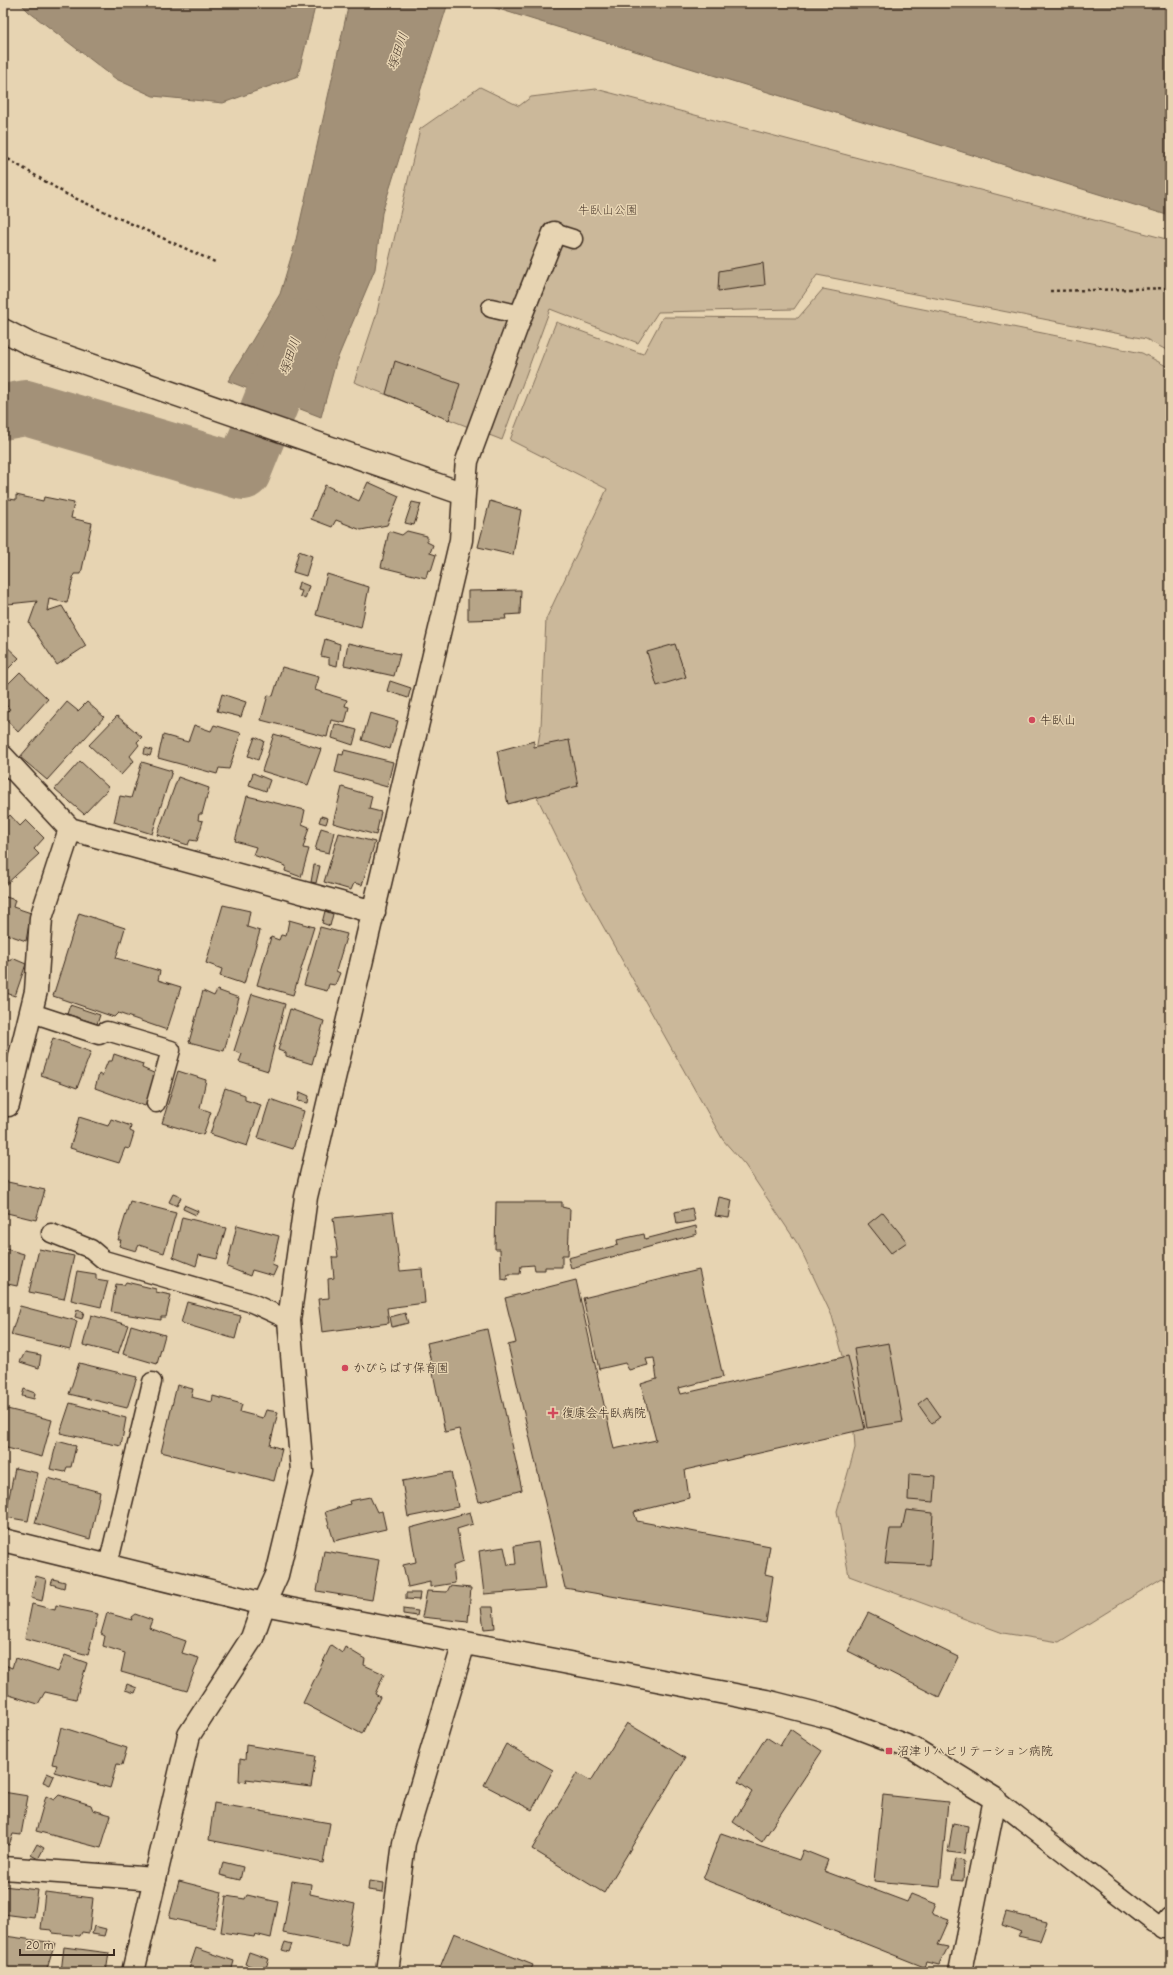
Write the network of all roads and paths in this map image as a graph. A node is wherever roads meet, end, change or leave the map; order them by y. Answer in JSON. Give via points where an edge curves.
{"nodes":[{"id":1,"x":3,"y":156,"type":"edge"},
{"id":2,"x":564,"y":236,"type":"dead end"},
{"id":3,"x":215,"y":262,"type":"dead end"},
{"id":4,"x":1170,"y":288,"type":"edge"},
{"id":5,"x":1050,"y":291,"type":"dead end"},
{"id":6,"x":491,"y":308,"type":"dead end"},
{"id":7,"x":521,"y":315,"type":"junction"},
{"id":8,"x":3,"y":330,"type":"edge"},
{"id":9,"x":464,"y":494,"type":"junction"},
{"id":10,"x":3,"y":757,"type":"edge"},
{"id":11,"x":70,"y":829,"type":"junction"},
{"id":12,"x":374,"y":912,"type":"junction"},
{"id":13,"x":32,"y":1012,"type":"junction"},
{"id":14,"x":156,"y":1103,"type":"dead end"},
{"id":15,"x":8,"y":1105,"type":"dead end"},
{"id":16,"x":51,"y":1234,"type":"dead end"},
{"id":17,"x":289,"y":1320,"type":"junction"},
{"id":18,"x":152,"y":1382,"type":"dead end"},
{"id":19,"x":3,"y":1540,"type":"edge"},
{"id":20,"x":108,"y":1565,"type":"junction"},
{"id":21,"x":264,"y":1604,"type":"junction"},
{"id":22,"x":464,"y":1643,"type":"junction"},
{"id":23,"x":996,"y":1799,"type":"junction"},
{"id":24,"x":3,"y":1868,"type":"edge"},
{"id":25,"x":155,"y":1879,"type":"junction"},
{"id":26,"x":1168,"y":1925,"type":"edge"},
{"id":27,"x":132,"y":1972,"type":"edge"},
{"id":28,"x":387,"y":1972,"type":"edge"},
{"id":29,"x":960,"y":1972,"type":"edge"}],
"edges":[{"from":1,"to":3,"type":"path","via":[[66,194]]},
{"from":2,"to":7,"type":"street"},
{"from":4,"to":5,"type":"path"},
{"from":6,"to":7,"type":"lane"},
{"from":7,"to":9,"type":"street","via":[[467,461]]},
{"from":8,"to":9,"type":"street","via":[[30,344]]},
{"from":9,"to":12,"type":"street","via":[[461,540]]},
{"from":10,"to":11,"type":"street"},
{"from":11,"to":12,"type":"street"},
{"from":11,"to":13,"type":"street","via":[[41,918]]},
{"from":12,"to":17,"type":"street","via":[[306,1197]]},
{"from":13,"to":14,"type":"lane","via":[[99,1035],[107,1031],[171,1050]]},
{"from":13,"to":15,"type":"street"},
{"from":16,"to":17,"type":"lane","via":[[92,1249],[104,1260],[252,1303]]},
{"from":17,"to":21,"type":"street","via":[[302,1471],[277,1575]]},
{"from":18,"to":20,"type":"lane"},
{"from":19,"to":20,"type":"street"},
{"from":20,"to":21,"type":"street"},
{"from":21,"to":22,"type":"street"},
{"from":21,"to":25,"type":"street","via":[[252,1638],[189,1735]]},
{"from":22,"to":23,"type":"street","via":[[766,1701],[833,1718],[914,1749]]},
{"from":22,"to":28,"type":"street","via":[[404,1843]]},
{"from":23,"to":26,"type":"lane","via":[[1154,1923]]},
{"from":23,"to":29,"type":"street"},
{"from":24,"to":25,"type":"street"},
{"from":25,"to":27,"type":"street"}]}
